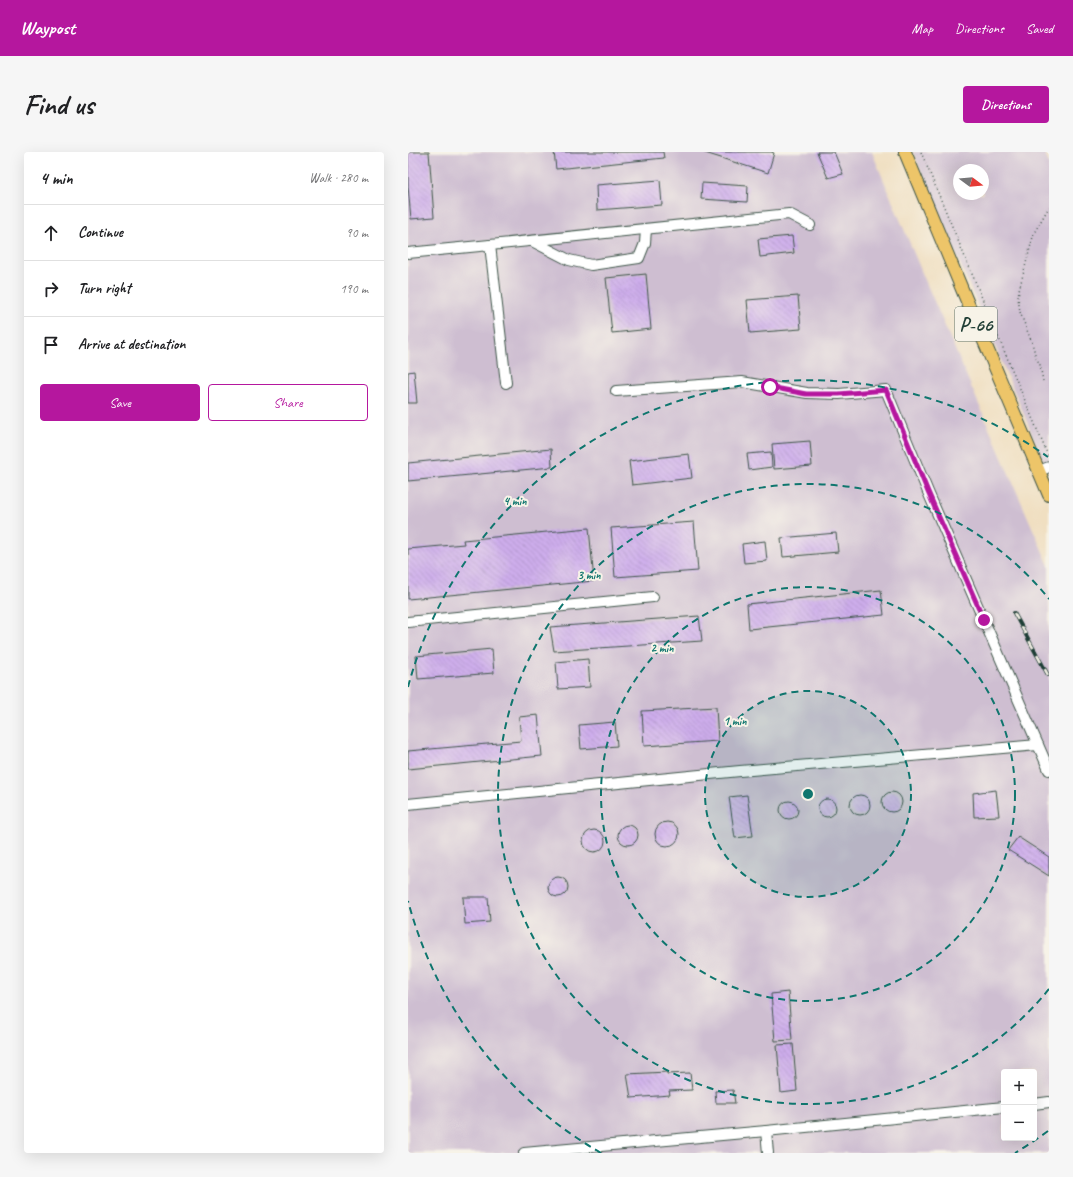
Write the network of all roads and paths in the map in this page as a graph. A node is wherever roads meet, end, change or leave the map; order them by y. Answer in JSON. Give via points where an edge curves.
{"nodes":[{"id":1,"x":905,"y":152,"type":"edge"},
{"id":2,"x":921,"y":152,"type":"edge"},
{"id":3,"x":1049,"y":207,"type":"edge"},
{"id":4,"x":810,"y":225,"type":"dead end"},
{"id":5,"x":646,"y":229,"type":"junction"},
{"id":6,"x":532,"y":241,"type":"junction"},
{"id":7,"x":490,"y":245,"type":"junction"},
{"id":8,"x":408,"y":253,"type":"edge"},
{"id":9,"x":1043,"y":381,"type":"dead end"},
{"id":10,"x":506,"y":383,"type":"dead end"},
{"id":11,"x":616,"y":391,"type":"dead end"},
{"id":12,"x":1049,"y":458,"type":"edge"},
{"id":13,"x":1044,"y":469,"type":"edge"},
{"id":14,"x":1049,"y":495,"type":"edge"},
{"id":15,"x":653,"y":597,"type":"dead end"},
{"id":16,"x":408,"y":622,"type":"edge"},
{"id":17,"x":1038,"y":745,"type":"junction"},
{"id":18,"x":1049,"y":770,"type":"edge"},
{"id":19,"x":408,"y":804,"type":"edge"},
{"id":20,"x":1049,"y":1102,"type":"edge"},
{"id":21,"x":1037,"y":1104,"type":"edge"},
{"id":22,"x":1001,"y":1107,"type":"edge"},
{"id":23,"x":766,"y":1131,"type":"junction"},
{"id":24,"x":524,"y":1153,"type":"edge"},
{"id":25,"x":768,"y":1153,"type":"edge"}],
"edges":[{"from":1,"to":13,"type":"main road","number":"Р-66"},
{"from":2,"to":12,"type":"path"},
{"from":3,"to":9,"type":"path","via":[[1034,233],[1018,298],[1020,312],[1040,365]]},
{"from":4,"to":5,"type":"lane","via":[[789,214]]},
{"from":5,"to":6,"type":"lane"},
{"from":5,"to":6,"type":"lane","via":[[645,242],[639,258],[591,265],[569,260]]},
{"from":6,"to":7,"type":"lane"},
{"from":7,"to":8,"type":"lane"},
{"from":7,"to":10,"type":"lane"},
{"from":11,"to":17,"type":"lane","via":[[742,382],[806,394],[886,390]]},
{"from":13,"to":14,"type":"main road","number":"Р-66"},
{"from":15,"to":16,"type":"lane"},
{"from":17,"to":18,"type":"lane"},
{"from":17,"to":19,"type":"lane"},
{"from":20,"to":21,"type":"lane"},
{"from":22,"to":23,"type":"lane"},
{"from":23,"to":24,"type":"lane"},
{"from":23,"to":25,"type":"lane"}]}
